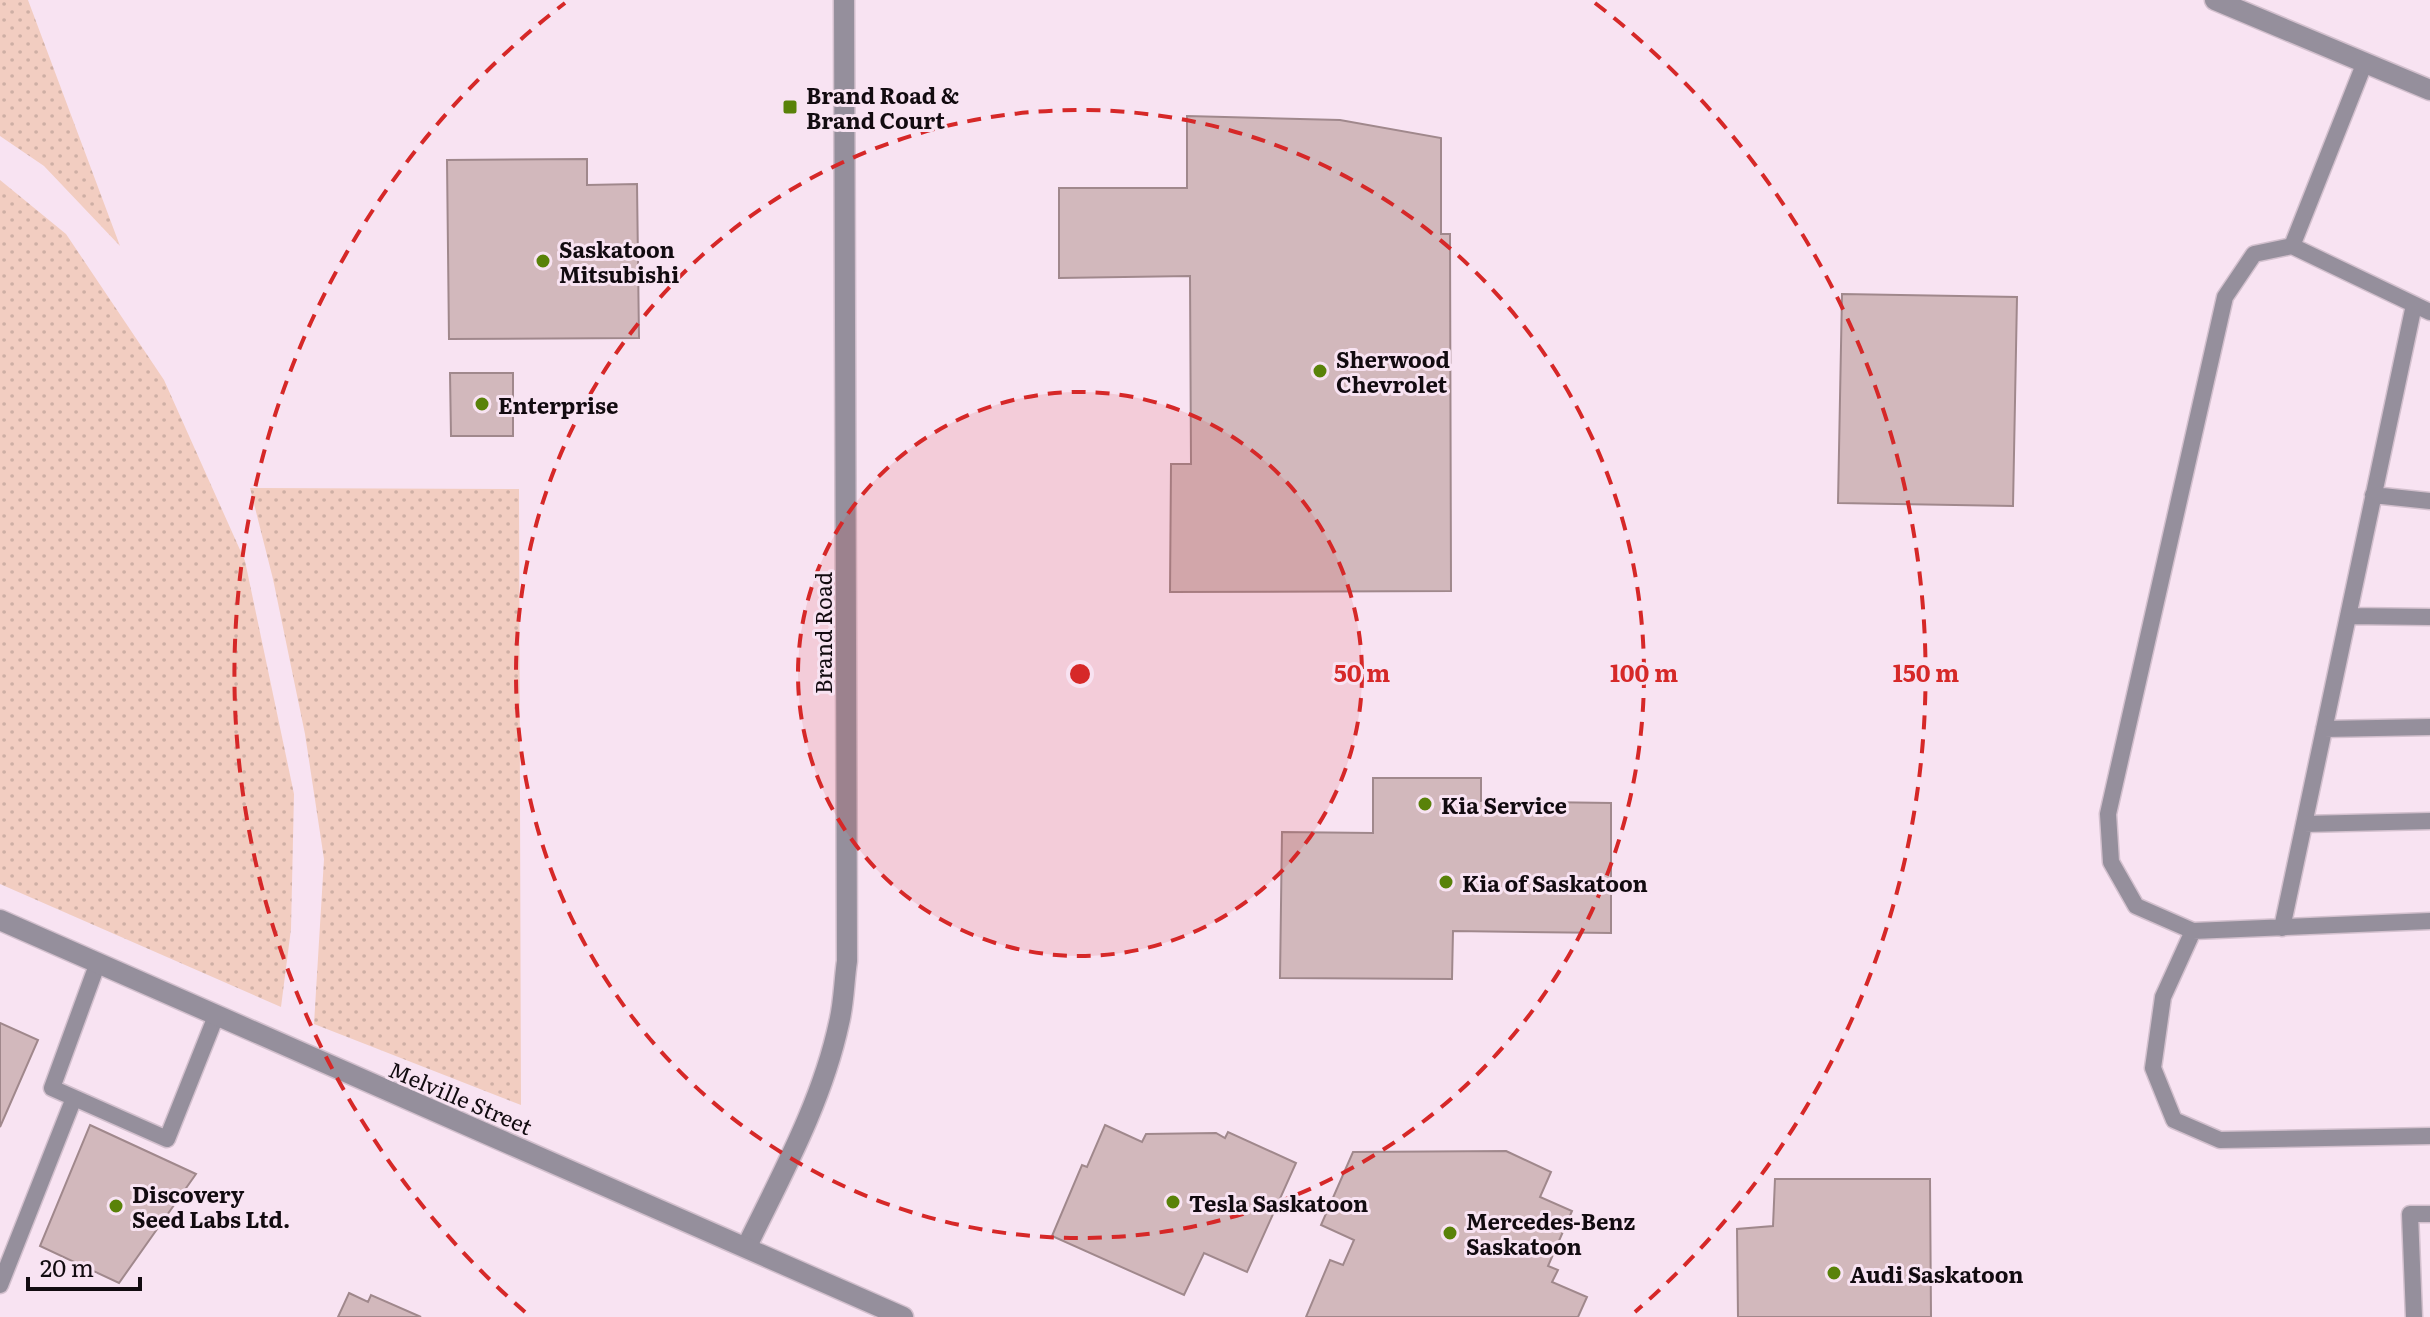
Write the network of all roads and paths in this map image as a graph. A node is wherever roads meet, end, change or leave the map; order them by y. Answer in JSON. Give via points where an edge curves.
{"nodes":[{"id":1,"x":844,"y":0,"type":"edge"},
{"id":2,"x":2215,"y":0,"type":"edge"},
{"id":3,"x":2365,"y":62,"type":"junction"},
{"id":4,"x":2430,"y":90,"type":"edge"},
{"id":5,"x":2292,"y":246,"type":"junction"},
{"id":6,"x":2414,"y":305,"type":"junction"},
{"id":7,"x":2430,"y":312,"type":"edge"},
{"id":8,"x":2373,"y":495,"type":"junction"},
{"id":9,"x":2430,"y":501,"type":"edge"},
{"id":10,"x":2348,"y":616,"type":"junction"},
{"id":11,"x":2430,"y":617,"type":"edge"},
{"id":12,"x":2430,"y":727,"type":"edge"},
{"id":13,"x":2324,"y":729,"type":"junction"},
{"id":14,"x":2430,"y":821,"type":"edge"},
{"id":15,"x":2304,"y":824,"type":"junction"},
{"id":16,"x":0,"y":920,"type":"edge"},
{"id":17,"x":2430,"y":921,"type":"edge"},
{"id":18,"x":2282,"y":928,"type":"junction"},
{"id":19,"x":2193,"y":931,"type":"junction"},
{"id":20,"x":97,"y":965,"type":"junction"},
{"id":21,"x":216,"y":1016,"type":"junction"},
{"id":22,"x":74,"y":1098,"type":"junction"},
{"id":23,"x":2430,"y":1136,"type":"edge"},
{"id":24,"x":2430,"y":1214,"type":"edge"},
{"id":25,"x":747,"y":1246,"type":"junction"},
{"id":26,"x":0,"y":1285,"type":"edge"},
{"id":27,"x":903,"y":1317,"type":"edge"},
{"id":28,"x":2414,"y":1317,"type":"edge"}],
"edges":[{"from":1,"to":25,"type":"street","name":"Brand Road","via":[[847,961],[840,1021],[809,1119]]},
{"from":2,"to":3,"type":"street"},
{"from":3,"to":4,"type":"street"},
{"from":3,"to":5,"type":"lane"},
{"from":5,"to":6,"type":"lane"},
{"from":5,"to":19,"type":"lane","via":[[2254,254],[2225,297],[2108,814],[2111,862],[2136,906]]},
{"from":6,"to":7,"type":"lane"},
{"from":6,"to":8,"type":"lane"},
{"from":8,"to":9,"type":"lane"},
{"from":8,"to":10,"type":"lane"},
{"from":10,"to":11,"type":"lane"},
{"from":10,"to":13,"type":"lane"},
{"from":12,"to":13,"type":"lane"},
{"from":13,"to":15,"type":"lane"},
{"from":14,"to":15,"type":"lane"},
{"from":15,"to":18,"type":"lane"},
{"from":16,"to":20,"type":"street","name":"Melville Street"},
{"from":17,"to":18,"type":"lane"},
{"from":18,"to":19,"type":"lane"},
{"from":19,"to":23,"type":"lane","via":[[2163,997],[2153,1068],[2174,1120],[2220,1140]]},
{"from":20,"to":21,"type":"street","name":"Melville Street"},
{"from":20,"to":22,"type":"lane","via":[[52,1088]]},
{"from":21,"to":22,"type":"lane","via":[[167,1139]]},
{"from":21,"to":25,"type":"street","name":"Melville Street"},
{"from":22,"to":26,"type":"lane"},
{"from":24,"to":28,"type":"lane","via":[[2410,1214]]},
{"from":25,"to":27,"type":"street","name":"Melville Street"}]}
